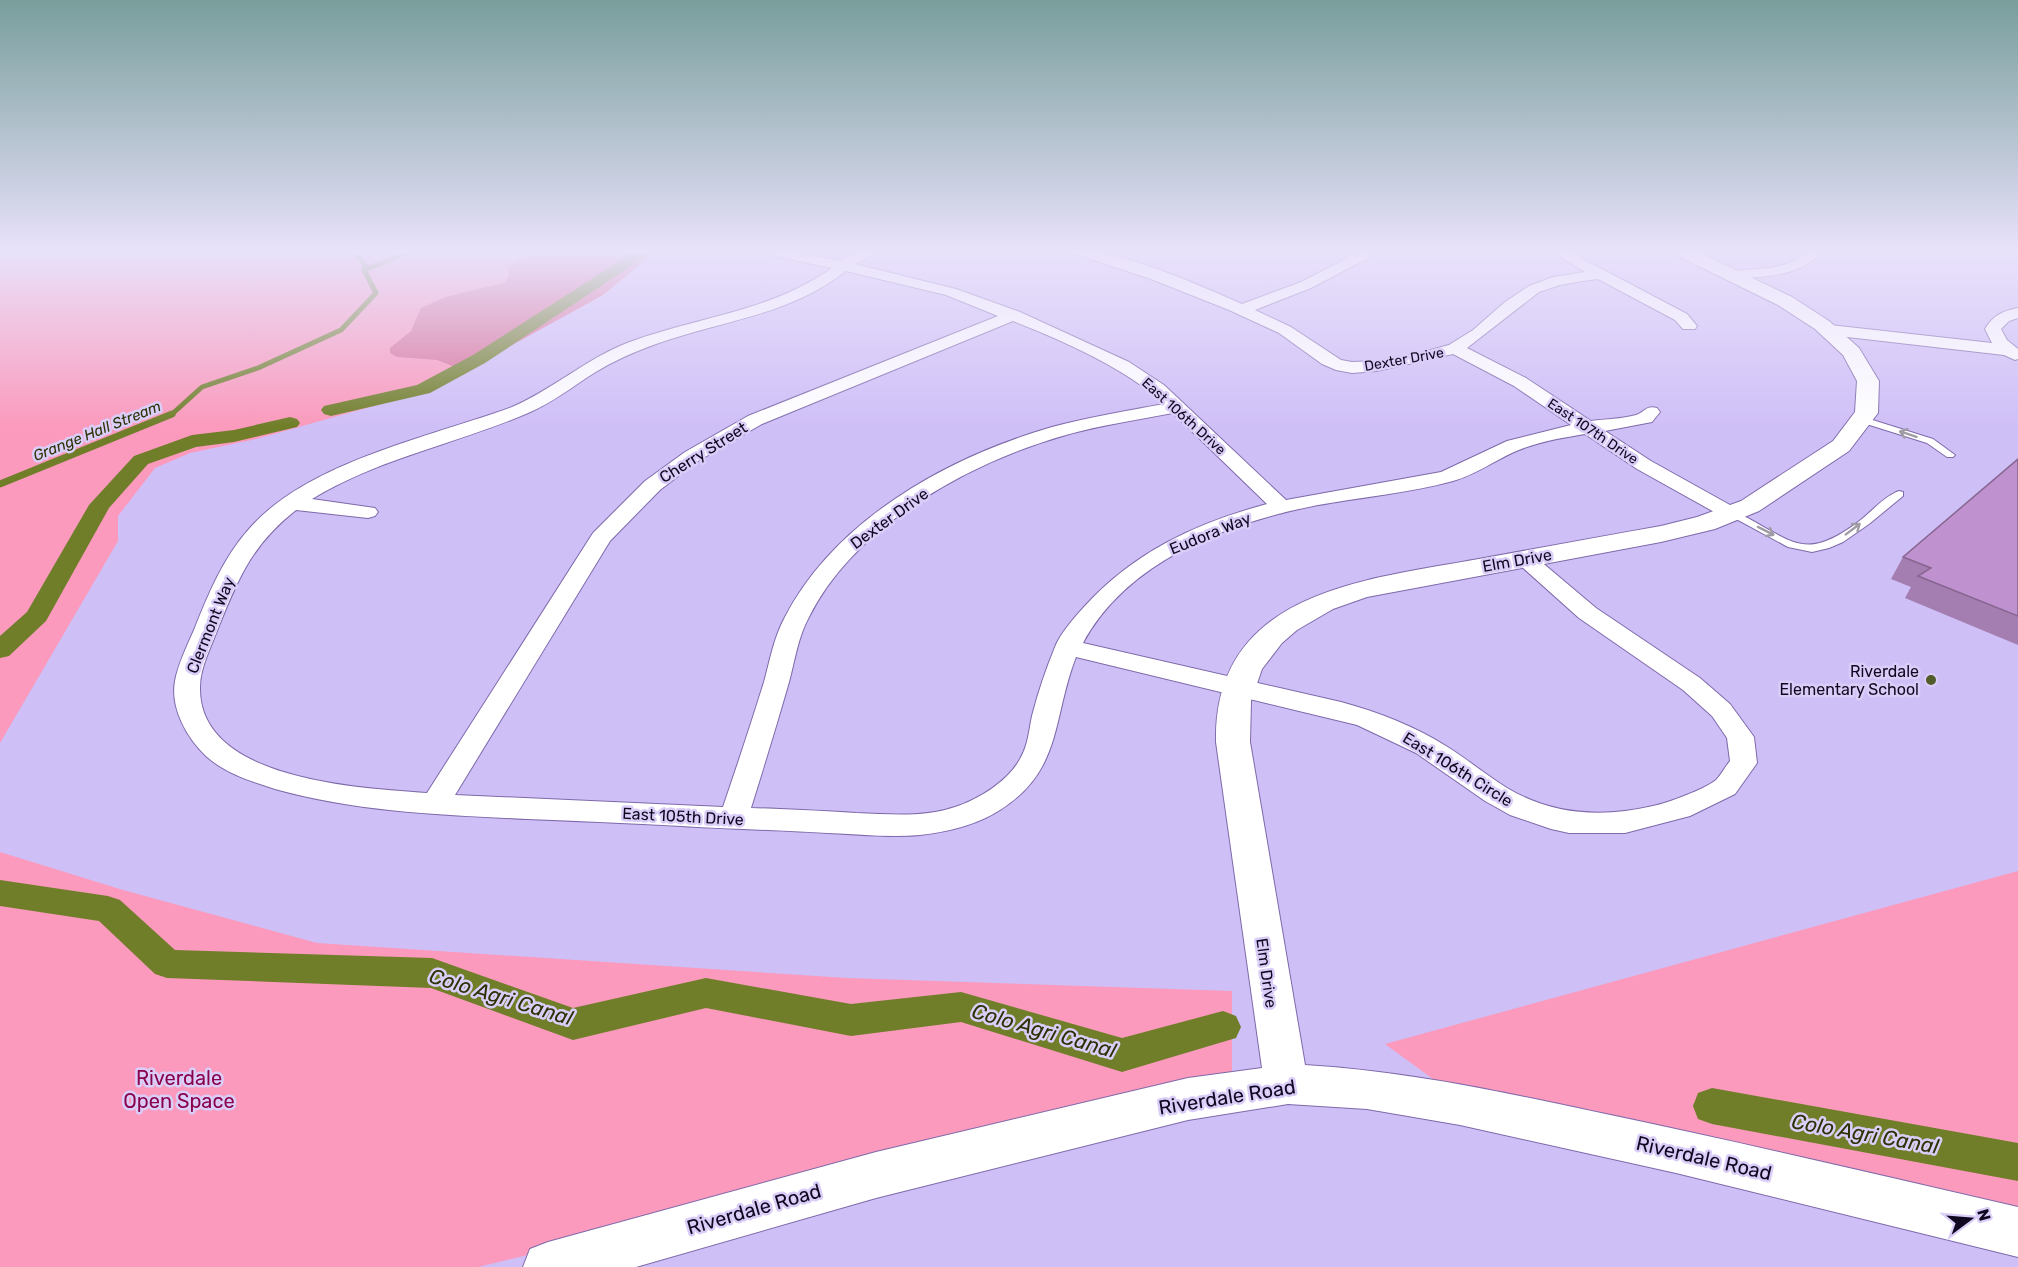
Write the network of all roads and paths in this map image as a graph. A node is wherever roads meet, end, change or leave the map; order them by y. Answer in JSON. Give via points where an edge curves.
{"nodes":[{"id":1,"x":761,"y":309,"type":"edge"},
{"id":2,"x":997,"y":309,"type":"edge"},
{"id":3,"x":1510,"y":309,"type":"edge"},
{"id":4,"x":1666,"y":309,"type":"edge"},
{"id":5,"x":1799,"y":309,"type":"edge"},
{"id":6,"x":1240,"y":310,"type":"edge"},
{"id":7,"x":2018,"y":313,"type":"edge"},
{"id":8,"x":678,"y":314,"type":"dead end"},
{"id":9,"x":1014,"y":315,"type":"junction"},
{"id":10,"x":1689,"y":326,"type":"dead end"},
{"id":11,"x":695,"y":328,"type":"junction"},
{"id":12,"x":1830,"y":330,"type":"junction"},
{"id":13,"x":1455,"y":349,"type":"junction"},
{"id":14,"x":2013,"y":354,"type":"edge"},
{"id":15,"x":1177,"y":407,"type":"junction"},
{"id":16,"x":1651,"y":412,"type":"dead end"},
{"id":17,"x":1863,"y":420,"type":"junction"},
{"id":18,"x":1587,"y":429,"type":"junction"},
{"id":19,"x":1950,"y":455,"type":"dead end"},
{"id":20,"x":1899,"y":494,"type":"dead end"},
{"id":21,"x":292,"y":503,"type":"junction"},
{"id":22,"x":1282,"y":507,"type":"junction"},
{"id":23,"x":368,"y":512,"type":"dead end"},
{"id":24,"x":1732,"y":514,"type":"junction"},
{"id":25,"x":1524,"y":559,"type":"junction"},
{"id":26,"x":1067,"y":647,"type":"junction"},
{"id":27,"x":1238,"y":687,"type":"junction"},
{"id":28,"x":435,"y":804,"type":"junction"},
{"id":29,"x":734,"y":818,"type":"junction"},
{"id":30,"x":932,"y":823,"type":"joint"},
{"id":31,"x":1288,"y":1084,"type":"junction"},
{"id":32,"x":2018,"y":1232,"type":"edge"},
{"id":33,"x":548,"y":1267,"type":"edge"}],
"edges":[{"from":1,"to":11,"type":"street","name":"Clermont Way"},
{"from":2,"to":9,"type":"street","name":"East 106th Drive"},
{"from":3,"to":13,"type":"street","name":"Dexter Drive"},
{"from":4,"to":10,"type":"street"},
{"from":5,"to":12,"type":"street","name":"Elm Drive"},
{"from":6,"to":13,"type":"street","name":"Dexter Drive","via":[[1287,331],[1342,366],[1404,361]]},
{"from":7,"to":14,"type":"street","via":[[2003,317],[1993,329],[1995,338]]},
{"from":8,"to":11,"type":"street"},
{"from":9,"to":15,"type":"street","name":"East 106th Drive","via":[[1123,366]]},
{"from":9,"to":28,"type":"street","name":"Cherry Street","via":[[755,420],[656,481],[601,538]]},
{"from":11,"to":21,"type":"street","name":"Clermont Way","via":[[610,356],[525,409],[369,463]]},
{"from":12,"to":14,"type":"street"},
{"from":12,"to":17,"type":"street","name":"Elm Drive","via":[[1861,366],[1868,383],[1870,406]]},
{"from":13,"to":18,"type":"street","name":"East 107th Drive","via":[[1520,382]]},
{"from":15,"to":22,"type":"street","name":"East 106th Drive"},
{"from":15,"to":29,"type":"street","name":"Dexter Drive","via":[[1056,432],[1003,452],[934,485],[855,540],[823,575],[796,617]]},
{"from":16,"to":18,"type":"street","name":"Eudora Way","via":[[1645,418]]},
{"from":19,"to":17,"type":"lane","one_way":true,"via":[[1930,441]]},
{"from":17,"to":24,"type":"street","name":"Elm Drive","via":[[1841,446]]},
{"from":18,"to":22,"type":"street","name":"Eudora Way","via":[[1516,444],[1473,467],[1441,478]]},
{"from":18,"to":24,"type":"street","name":"East 107th Drive"},
{"from":24,"to":20,"type":"lane","one_way":true,"via":[[1800,548],[1821,549]]},
{"from":21,"to":23,"type":"street"},
{"from":21,"to":28,"type":"street","name":"Clermont Way","via":[[267,522],[244,550],[196,654],[187,683],[188,703],[200,731],[225,757],[255,772],[315,790]]},
{"from":22,"to":26,"type":"street","name":"Eudora Way","via":[[1189,537],[1135,569],[1106,594]]},
{"from":24,"to":25,"type":"street","name":"Elm Drive","via":[[1661,534]]},
{"from":25,"to":27,"type":"street","name":"Elm Drive","via":[[1388,583],[1315,606],[1278,628],[1252,659]]},
{"from":25,"to":27,"type":"street","name":"East 106th Circle","via":[[1597,620],[1708,696],[1730,718],[1744,748],[1744,759],[1737,777],[1727,787],[1702,802],[1629,821],[1588,824],[1551,819],[1504,800],[1437,753],[1370,719]]},
{"from":26,"to":27,"type":"street","name":"East 106th Circle"},
{"from":26,"to":30,"type":"street","name":"Eudora Way","via":[[1040,746],[1024,775],[986,805]]},
{"from":27,"to":31,"type":"street","name":"Elm Drive","via":[[1233,723],[1235,763],[1276,1035]]},
{"from":28,"to":29,"type":"street","name":"East 105th Drive"},
{"from":29,"to":30,"type":"street","name":"East 105th Drive"},
{"from":31,"to":32,"type":"street","name":"Riverdale Road","via":[[1367,1089],[1460,1104]]},
{"from":31,"to":33,"type":"street","name":"Riverdale Road","via":[[1188,1100],[876,1175]]}]}
